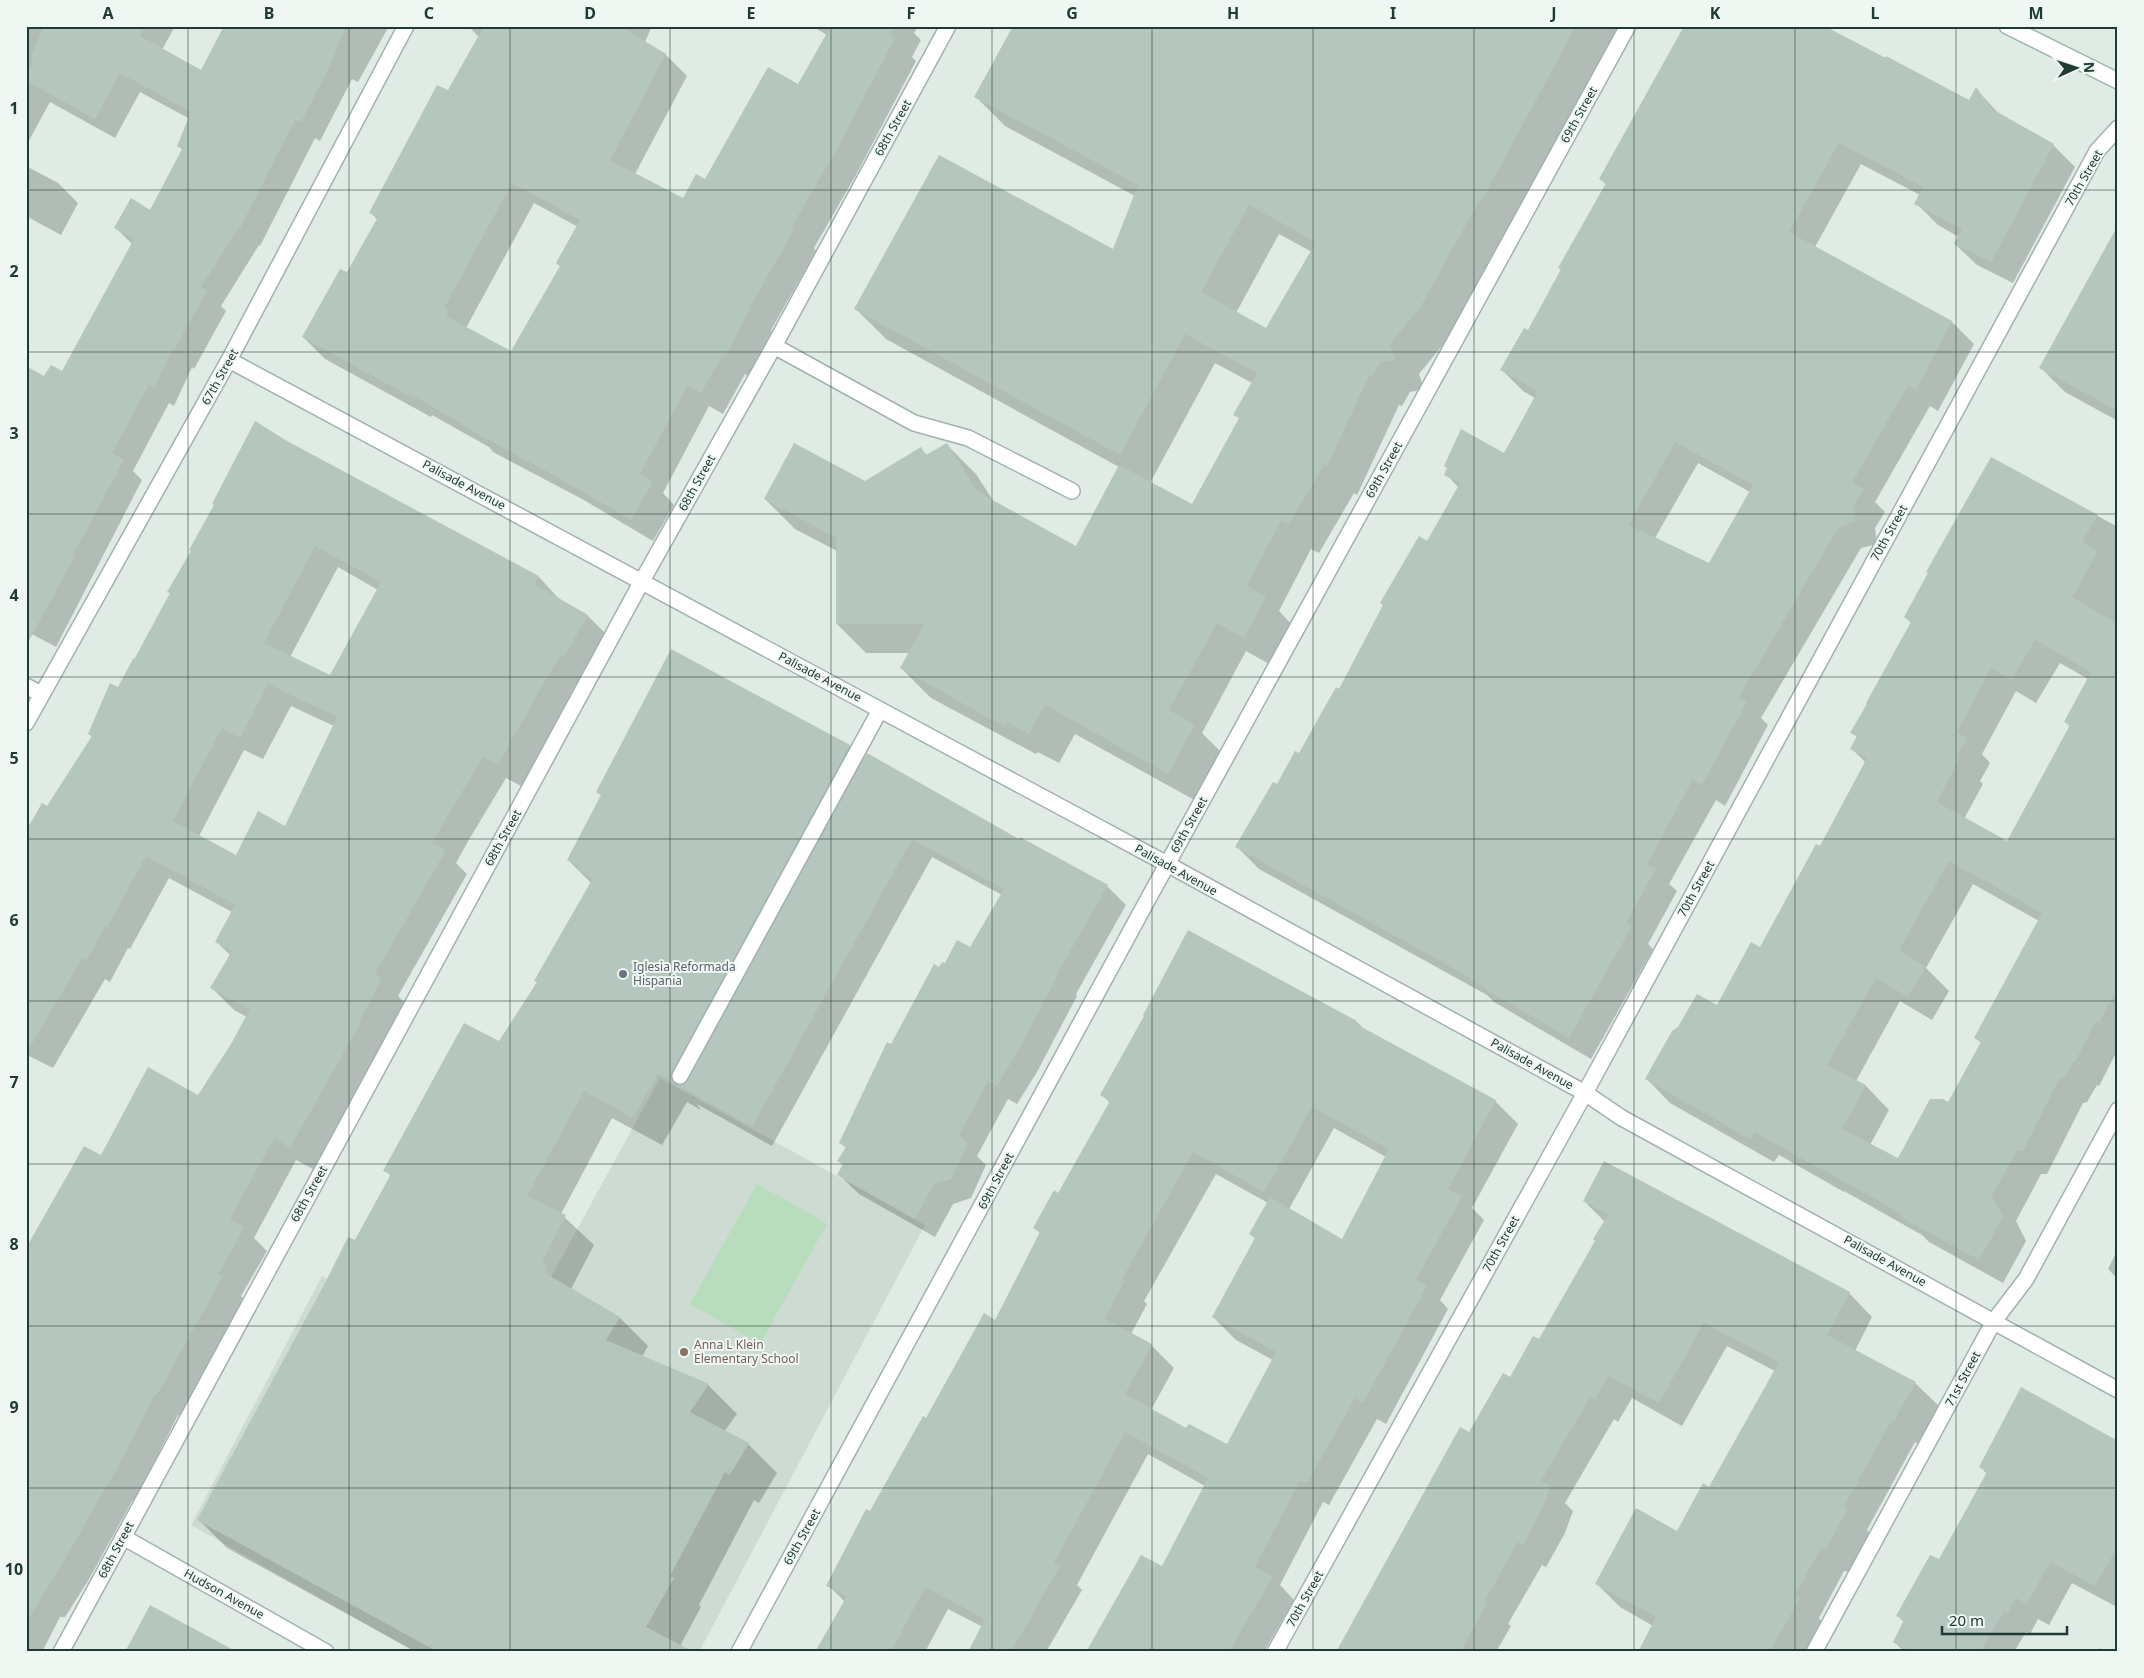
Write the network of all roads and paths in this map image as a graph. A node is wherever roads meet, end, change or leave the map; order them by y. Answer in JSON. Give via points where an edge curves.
{"nodes":[{"id":1,"x":406,"y":26,"type":"edge"},
{"id":2,"x":948,"y":26,"type":"edge"},
{"id":3,"x":1628,"y":26,"type":"edge"},
{"id":4,"x":2007,"y":26,"type":"edge"},
{"id":5,"x":2118,"y":81,"type":"edge"},
{"id":6,"x":2118,"y":128,"type":"edge"},
{"id":7,"x":774,"y":346,"type":"junction"},
{"id":8,"x":229,"y":360,"type":"junction"},
{"id":9,"x":1072,"y":490,"type":"dead end"},
{"id":10,"x":642,"y":581,"type":"junction"},
{"id":11,"x":26,"y":686,"type":"edge"},
{"id":12,"x":41,"y":694,"type":"junction"},
{"id":13,"x":880,"y":710,"type":"junction"},
{"id":14,"x":26,"y":723,"type":"edge"},
{"id":15,"x":1167,"y":864,"type":"junction"},
{"id":16,"x":680,"y":1076,"type":"dead end"},
{"id":17,"x":1585,"y":1093,"type":"junction"},
{"id":18,"x":2118,"y":1110,"type":"edge"},
{"id":19,"x":1994,"y":1320,"type":"junction"},
{"id":20,"x":2118,"y":1390,"type":"edge"},
{"id":21,"x":123,"y":1537,"type":"junction"},
{"id":22,"x":61,"y":1652,"type":"edge"},
{"id":23,"x":326,"y":1652,"type":"edge"},
{"id":24,"x":740,"y":1652,"type":"edge"},
{"id":25,"x":1275,"y":1652,"type":"edge"},
{"id":26,"x":1814,"y":1652,"type":"edge"}],
"edges":[{"from":1,"to":8,"type":"street","name":"67th Street"},
{"from":2,"to":7,"type":"street","name":"68th Street"},
{"from":3,"to":15,"type":"street","name":"69th Street"},
{"from":4,"to":5,"type":"street"},
{"from":6,"to":17,"type":"street","name":"70th Street","via":[[2097,151]]},
{"from":7,"to":9,"type":"street","via":[[914,423],[968,438]]},
{"from":7,"to":10,"type":"street","name":"68th Street"},
{"from":8,"to":10,"type":"street","name":"Palisade Avenue"},
{"from":8,"to":12,"type":"street","name":"67th Street"},
{"from":10,"to":13,"type":"street","name":"Palisade Avenue"},
{"from":10,"to":21,"type":"street","name":"68th Street"},
{"from":11,"to":12,"type":"street"},
{"from":12,"to":14,"type":"street","name":"67th Street"},
{"from":13,"to":15,"type":"street","name":"Palisade Avenue"},
{"from":13,"to":16,"type":"street"},
{"from":15,"to":17,"type":"street","name":"Palisade Avenue"},
{"from":15,"to":24,"type":"street","name":"69th Street"},
{"from":17,"to":19,"type":"street","name":"Palisade Avenue","via":[[1631,1123]]},
{"from":17,"to":25,"type":"street","name":"70th Street"},
{"from":18,"to":19,"type":"street","name":"71st Street","via":[[2026,1279]]},
{"from":19,"to":20,"type":"street","name":"Palisade Avenue"},
{"from":19,"to":26,"type":"street","name":"71st Street"},
{"from":21,"to":22,"type":"street","name":"68th Street"},
{"from":21,"to":23,"type":"street","name":"Hudson Avenue"}]}
